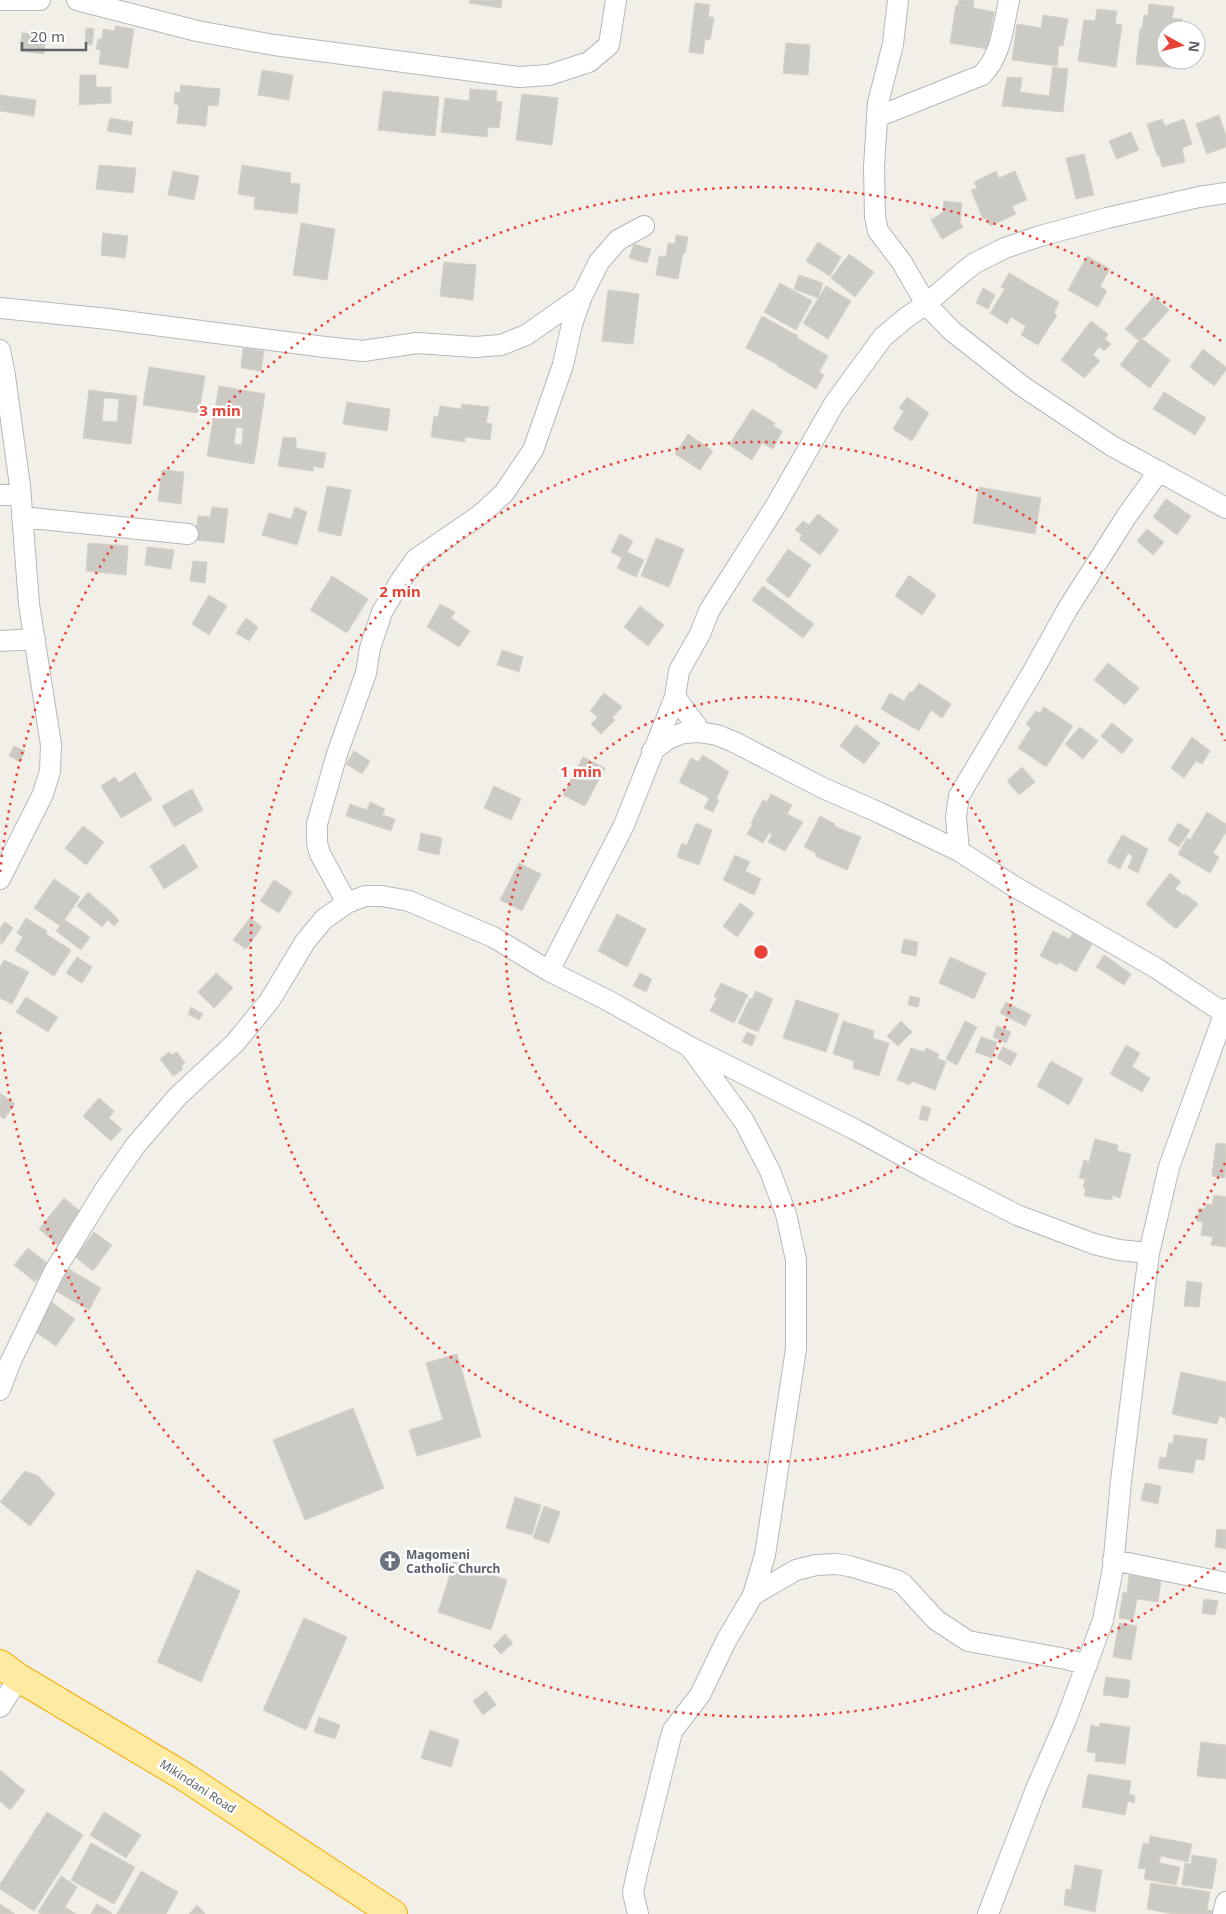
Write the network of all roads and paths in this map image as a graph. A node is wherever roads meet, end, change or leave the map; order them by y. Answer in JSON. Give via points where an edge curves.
{"nodes":[{"id":1,"x":0,"y":0,"type":"edge"},
{"id":2,"x":40,"y":0,"type":"edge"},
{"id":3,"x":78,"y":0,"type":"edge"},
{"id":4,"x":616,"y":0,"type":"edge"},
{"id":5,"x":898,"y":0,"type":"edge"},
{"id":6,"x":1009,"y":0,"type":"edge"},
{"id":7,"x":877,"y":117,"type":"junction"},
{"id":8,"x":1226,"y":193,"type":"edge"},
{"id":9,"x":644,"y":226,"type":"dead end"},
{"id":10,"x":582,"y":296,"type":"junction"},
{"id":11,"x":926,"y":304,"type":"junction"},
{"id":12,"x":0,"y":308,"type":"edge"},
{"id":13,"x":0,"y":350,"type":"edge"},
{"id":14,"x":1159,"y":471,"type":"junction"},
{"id":15,"x":0,"y":494,"type":"edge"},
{"id":16,"x":21,"y":495,"type":"junction"},
{"id":17,"x":1226,"y":508,"type":"edge"},
{"id":18,"x":22,"y":517,"type":"junction"},
{"id":19,"x":188,"y":534,"type":"dead end"},
{"id":20,"x":35,"y":639,"type":"junction"},
{"id":21,"x":0,"y":642,"type":"edge"},
{"id":22,"x":675,"y":698,"type":"junction"},
{"id":23,"x":699,"y":732,"type":"junction"},
{"id":24,"x":652,"y":751,"type":"junction"},
{"id":25,"x":959,"y":851,"type":"junction"},
{"id":26,"x":0,"y":879,"type":"edge"},
{"id":27,"x":348,"y":903,"type":"junction"},
{"id":28,"x":549,"y":971,"type":"junction"},
{"id":29,"x":1225,"y":1011,"type":"edge"},
{"id":30,"x":690,"y":1046,"type":"junction"},
{"id":31,"x":1149,"y":1253,"type":"junction"},
{"id":32,"x":0,"y":1390,"type":"edge"},
{"id":33,"x":1113,"y":1560,"type":"junction"},
{"id":34,"x":1226,"y":1583,"type":"edge"},
{"id":35,"x":753,"y":1595,"type":"junction"},
{"id":36,"x":1087,"y":1665,"type":"junction"},
{"id":37,"x":10,"y":1671,"type":"edge"},
{"id":38,"x":0,"y":1707,"type":"edge"},
{"id":39,"x":1226,"y":1902,"type":"edge"},
{"id":40,"x":393,"y":1914,"type":"edge"},
{"id":41,"x":638,"y":1914,"type":"edge"},
{"id":42,"x":988,"y":1914,"type":"edge"},
{"id":43,"x":1223,"y":1914,"type":"edge"}],
"edges":[{"from":1,"to":2,"type":"street"},
{"from":3,"to":4,"type":"street","via":[[164,23],[265,44],[519,77],[549,75],[589,62],[610,45]]},
{"from":5,"to":7,"type":"street"},
{"from":6,"to":7,"type":"street","via":[[999,48],[982,75]]},
{"from":7,"to":11,"type":"street","via":[[875,222]]},
{"from":8,"to":11,"type":"street","via":[[1107,218],[1005,248],[975,263]]},
{"from":9,"to":10,"type":"street","via":[[618,240],[599,262]]},
{"from":10,"to":12,"type":"street","via":[[526,335],[501,345],[416,343],[363,351]]},
{"from":10,"to":27,"type":"street","via":[[563,365],[533,450],[504,493],[480,515],[416,560],[382,612],[366,673],[337,754],[317,824],[320,854]]},
{"from":11,"to":14,"type":"street","via":[[952,331],[1022,386],[1112,446]]},
{"from":11,"to":22,"type":"street","via":[[883,337],[834,404],[775,507],[709,611],[679,671]]},
{"from":13,"to":16,"type":"street"},
{"from":14,"to":17,"type":"street"},
{"from":14,"to":25,"type":"street","via":[[1068,610],[959,796],[956,817]]},
{"from":15,"to":16,"type":"street"},
{"from":16,"to":18,"type":"street"},
{"from":18,"to":19,"type":"street"},
{"from":18,"to":20,"type":"street"},
{"from":20,"to":21,"type":"street"},
{"from":20,"to":26,"type":"street","via":[[51,745],[50,771],[43,794]]},
{"from":22,"to":23,"type":"street"},
{"from":22,"to":24,"type":"street"},
{"from":23,"to":24,"type":"street","via":[[675,736]]},
{"from":23,"to":25,"type":"street","via":[[734,742],[823,788]]},
{"from":24,"to":28,"type":"street","via":[[624,824]]},
{"from":25,"to":29,"type":"street"},
{"from":27,"to":28,"type":"street","via":[[365,896],[409,900],[494,937]]},
{"from":27,"to":32,"type":"street","via":[[324,919],[305,942],[270,1000],[235,1043],[178,1096],[135,1146],[54,1272]]},
{"from":28,"to":30,"type":"street"},
{"from":29,"to":31,"type":"street","via":[[1169,1166]]},
{"from":30,"to":31,"type":"street","via":[[1017,1215],[1094,1244]]},
{"from":30,"to":35,"type":"street","via":[[744,1121],[770,1171],[786,1214],[796,1260],[796,1349],[765,1555]]},
{"from":31,"to":33,"type":"street"},
{"from":33,"to":34,"type":"street"},
{"from":33,"to":36,"type":"street","via":[[1103,1620]]},
{"from":35,"to":36,"type":"street","via":[[796,1570],[816,1565],[849,1566],[903,1584],[936,1620],[968,1641]]},
{"from":35,"to":41,"type":"street","via":[[700,1695],[673,1730],[633,1893]]},
{"from":36,"to":42,"type":"street"},
{"from":37,"to":38,"type":"street"},
{"from":37,"to":40,"type":"highway","name":"Mikindani Road","via":[[185,1777]]},
{"from":39,"to":43,"type":"street"}]}
